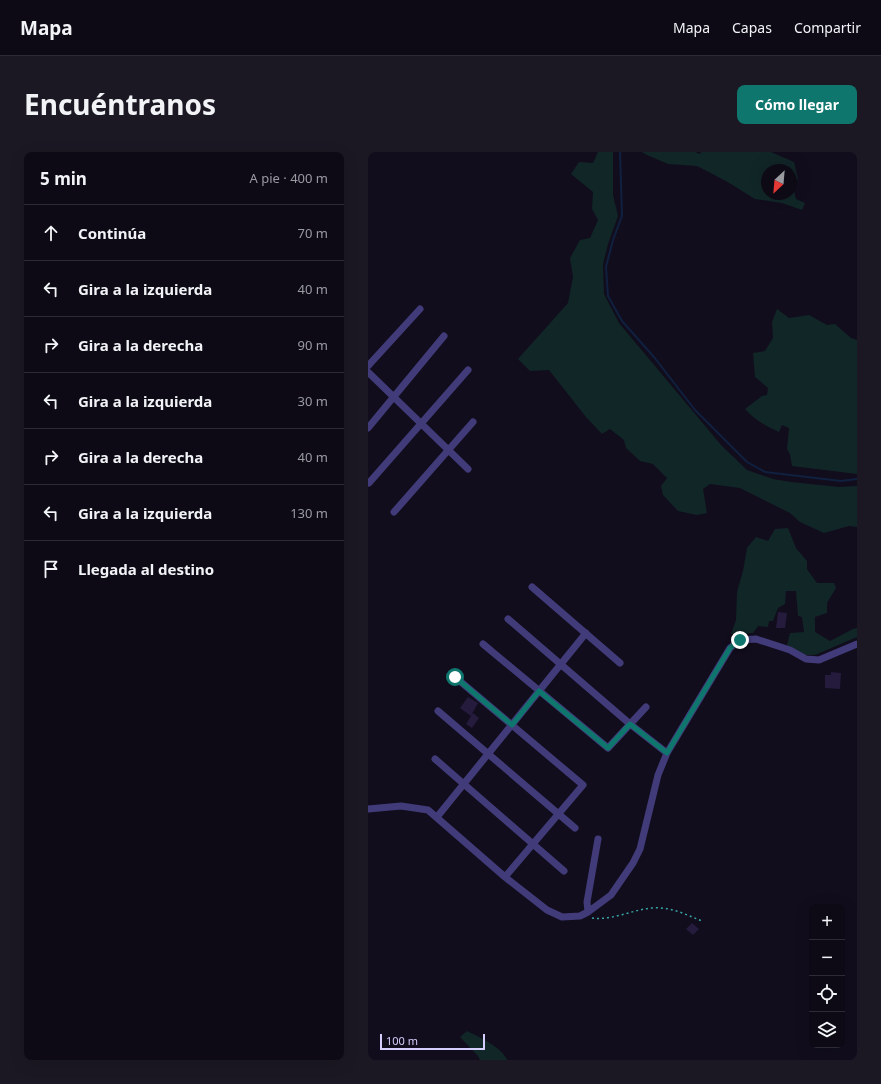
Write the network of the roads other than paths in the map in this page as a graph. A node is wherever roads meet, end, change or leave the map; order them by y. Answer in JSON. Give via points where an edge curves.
{"nodes":[{"id":1,"x":420,"y":309,"type":"dead end"},
{"id":2,"x":444,"y":336,"type":"dead end"},
{"id":3,"x":368,"y":366,"type":"edge"},
{"id":4,"x":468,"y":370,"type":"dead end"},
{"id":5,"x":368,"y":372,"type":"edge"},
{"id":6,"x":394,"y":397,"type":"junction"},
{"id":7,"x":473,"y":422,"type":"dead end"},
{"id":8,"x":421,"y":424,"type":"junction"},
{"id":9,"x":368,"y":428,"type":"edge"},
{"id":10,"x":448,"y":450,"type":"junction"},
{"id":11,"x":468,"y":469,"type":"dead end"},
{"id":12,"x":369,"y":483,"type":"dead end"},
{"id":13,"x":394,"y":512,"type":"dead end"},
{"id":14,"x":532,"y":587,"type":"dead end"},
{"id":15,"x":508,"y":620,"type":"dead end"},
{"id":16,"x":586,"y":633,"type":"junction"},
{"id":17,"x":483,"y":644,"type":"dead end"},
{"id":18,"x":857,"y":644,"type":"edge"},
{"id":19,"x":620,"y":663,"type":"dead end"},
{"id":20,"x":560,"y":665,"type":"junction"},
{"id":21,"x":455,"y":677,"type":"dead end"},
{"id":22,"x":539,"y":691,"type":"junction"},
{"id":23,"x":646,"y":707,"type":"dead end"},
{"id":24,"x":438,"y":711,"type":"dead end"},
{"id":25,"x":630,"y":724,"type":"junction"},
{"id":26,"x":512,"y":725,"type":"junction"},
{"id":27,"x":667,"y":753,"type":"junction"},
{"id":28,"x":488,"y":754,"type":"junction"},
{"id":29,"x":435,"y":759,"type":"dead end"},
{"id":30,"x":464,"y":784,"type":"junction"},
{"id":31,"x":368,"y":809,"type":"edge"},
{"id":32,"x":558,"y":814,"type":"junction"},
{"id":33,"x":437,"y":817,"type":"junction"},
{"id":34,"x":575,"y":828,"type":"dead end"},
{"id":35,"x":598,"y":839,"type":"dead end"},
{"id":36,"x":533,"y":844,"type":"junction"},
{"id":37,"x":564,"y":871,"type":"dead end"},
{"id":38,"x":505,"y":876,"type":"junction"},
{"id":39,"x":588,"y":912,"type":"junction"}],
"edges":[{"from":1,"to":3,"type":"street"},
{"from":2,"to":6,"type":"street"},
{"from":4,"to":8,"type":"street"},
{"from":5,"to":6,"type":"street"},
{"from":6,"to":8,"type":"street"},
{"from":6,"to":9,"type":"street"},
{"from":7,"to":10,"type":"street"},
{"from":8,"to":10,"type":"street"},
{"from":8,"to":12,"type":"street"},
{"from":10,"to":11,"type":"street"},
{"from":10,"to":13,"type":"street"},
{"from":14,"to":16,"type":"street"},
{"from":15,"to":20,"type":"street"},
{"from":16,"to":19,"type":"street"},
{"from":16,"to":20,"type":"street"},
{"from":17,"to":22,"type":"street"},
{"from":18,"to":27,"type":"street","via":[[819,660],[806,659],[790,650],[756,639],[740,640],[730,648]]},
{"from":20,"to":22,"type":"street"},
{"from":20,"to":25,"type":"street"},
{"from":21,"to":26,"type":"street"},
{"from":22,"to":25,"type":"street","via":[[608,748]]},
{"from":22,"to":26,"type":"street"},
{"from":23,"to":25,"type":"street"},
{"from":24,"to":28,"type":"street"},
{"from":25,"to":27,"type":"street"},
{"from":26,"to":28,"type":"street"},
{"from":26,"to":32,"type":"street","via":[[583,785]]},
{"from":27,"to":39,"type":"street","via":[[658,775],[640,849],[611,895]]},
{"from":28,"to":30,"type":"street"},
{"from":28,"to":32,"type":"street"},
{"from":29,"to":30,"type":"street"},
{"from":30,"to":33,"type":"street"},
{"from":30,"to":36,"type":"street"},
{"from":31,"to":33,"type":"street","via":[[401,806],[428,810]]},
{"from":32,"to":34,"type":"street"},
{"from":32,"to":36,"type":"street"},
{"from":33,"to":38,"type":"street"},
{"from":35,"to":39,"type":"street","via":[[587,902]]},
{"from":36,"to":37,"type":"street"},
{"from":36,"to":38,"type":"street"},
{"from":38,"to":39,"type":"street","via":[[547,910],[562,917],[580,916]]}]}
